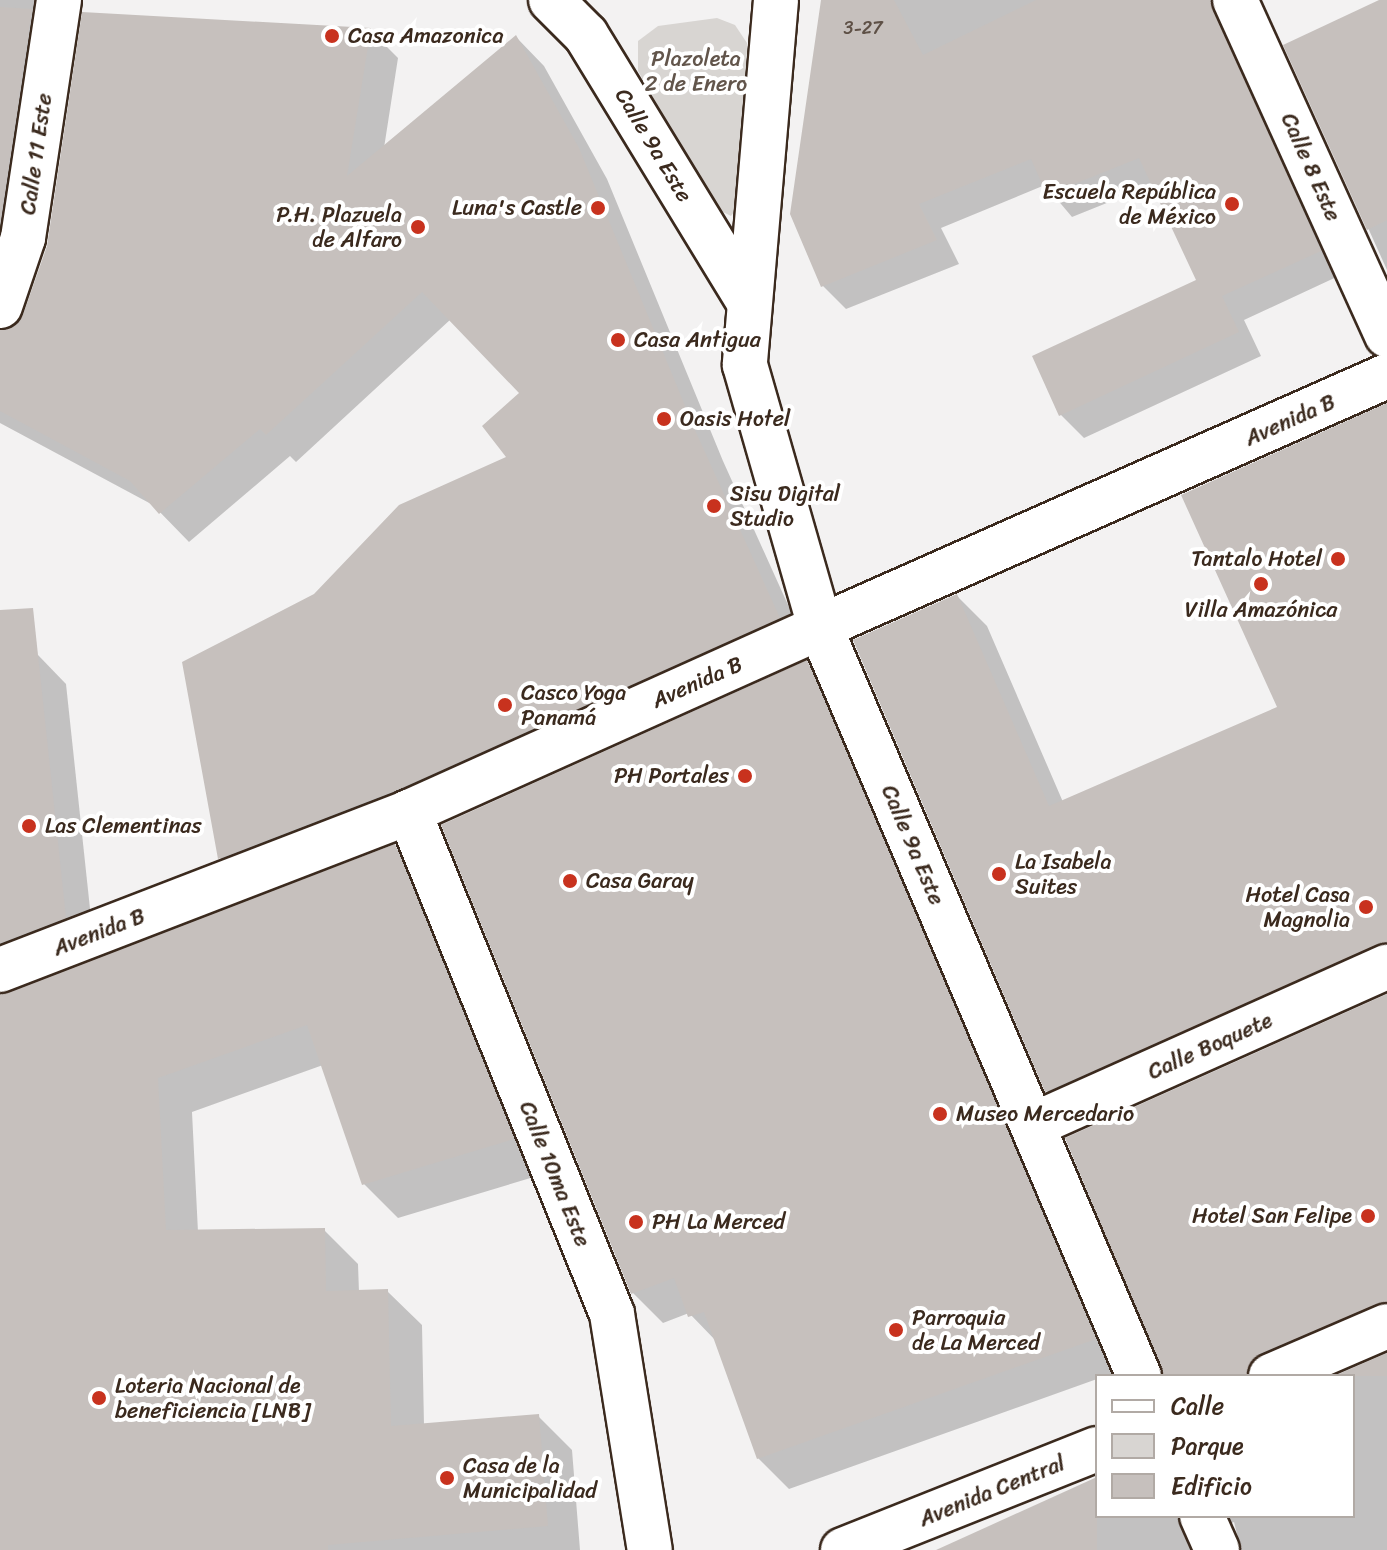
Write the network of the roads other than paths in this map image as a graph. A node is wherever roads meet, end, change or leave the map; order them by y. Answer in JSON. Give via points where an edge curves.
{"nodes":[{"id":1,"x":59,"y":0,"type":"edge"},
{"id":2,"x":551,"y":0,"type":"edge"},
{"id":3,"x":776,"y":0,"type":"edge"},
{"id":4,"x":1235,"y":0,"type":"edge"},
{"id":5,"x":747,"y":299,"type":"junction"},
{"id":6,"x":0,"y":306,"type":"edge"},
{"id":7,"x":1387,"y":335,"type":"edge"},
{"id":8,"x":1387,"y":376,"type":"edge"},
{"id":9,"x":820,"y":627,"type":"junction"},
{"id":10,"x":409,"y":812,"type":"junction"},
{"id":11,"x":1387,"y":967,"type":"edge"},
{"id":12,"x":0,"y":970,"type":"edge"},
{"id":13,"x":1033,"y":1125,"type":"junction"},
{"id":14,"x":1387,"y":1326,"type":"edge"},
{"id":15,"x":1138,"y":1374,"type":"edge"},
{"id":16,"x":1276,"y":1374,"type":"edge"},
{"id":17,"x":1095,"y":1450,"type":"edge"},
{"id":18,"x":1203,"y":1518,"type":"edge"},
{"id":19,"x":650,"y":1550,"type":"edge"},
{"id":20,"x":843,"y":1550,"type":"edge"},
{"id":21,"x":1217,"y":1550,"type":"edge"}],
"edges":[{"from":1,"to":6,"type":"street","name":"Calle 11 Este","via":[[23,238]]},
{"from":2,"to":5,"type":"street","name":"Calle 9a Este","via":[[586,35]]},
{"from":3,"to":5,"type":"street","name":"Calle 9a Este","via":[[756,249]]},
{"from":4,"to":7,"type":"street","name":"Calle 8 Este"},
{"from":5,"to":9,"type":"street","name":"Calle 9a Este","via":[[745,365]]},
{"from":8,"to":9,"type":"street","name":"Avenida B"},
{"from":9,"to":10,"type":"street","name":"Avenida B"},
{"from":9,"to":13,"type":"street","name":"Calle 9a Este"},
{"from":10,"to":12,"type":"street","name":"Avenida B"},
{"from":10,"to":19,"type":"street","name":"Calle 10ma Este","via":[[612,1314]]},
{"from":11,"to":13,"type":"street","name":"Calle Boquete"},
{"from":13,"to":15,"type":"street","name":"Calle 9a Este"},
{"from":14,"to":16,"type":"street"},
{"from":17,"to":20,"type":"street","name":"Avenida Central"},
{"from":18,"to":21,"type":"street"}]}
